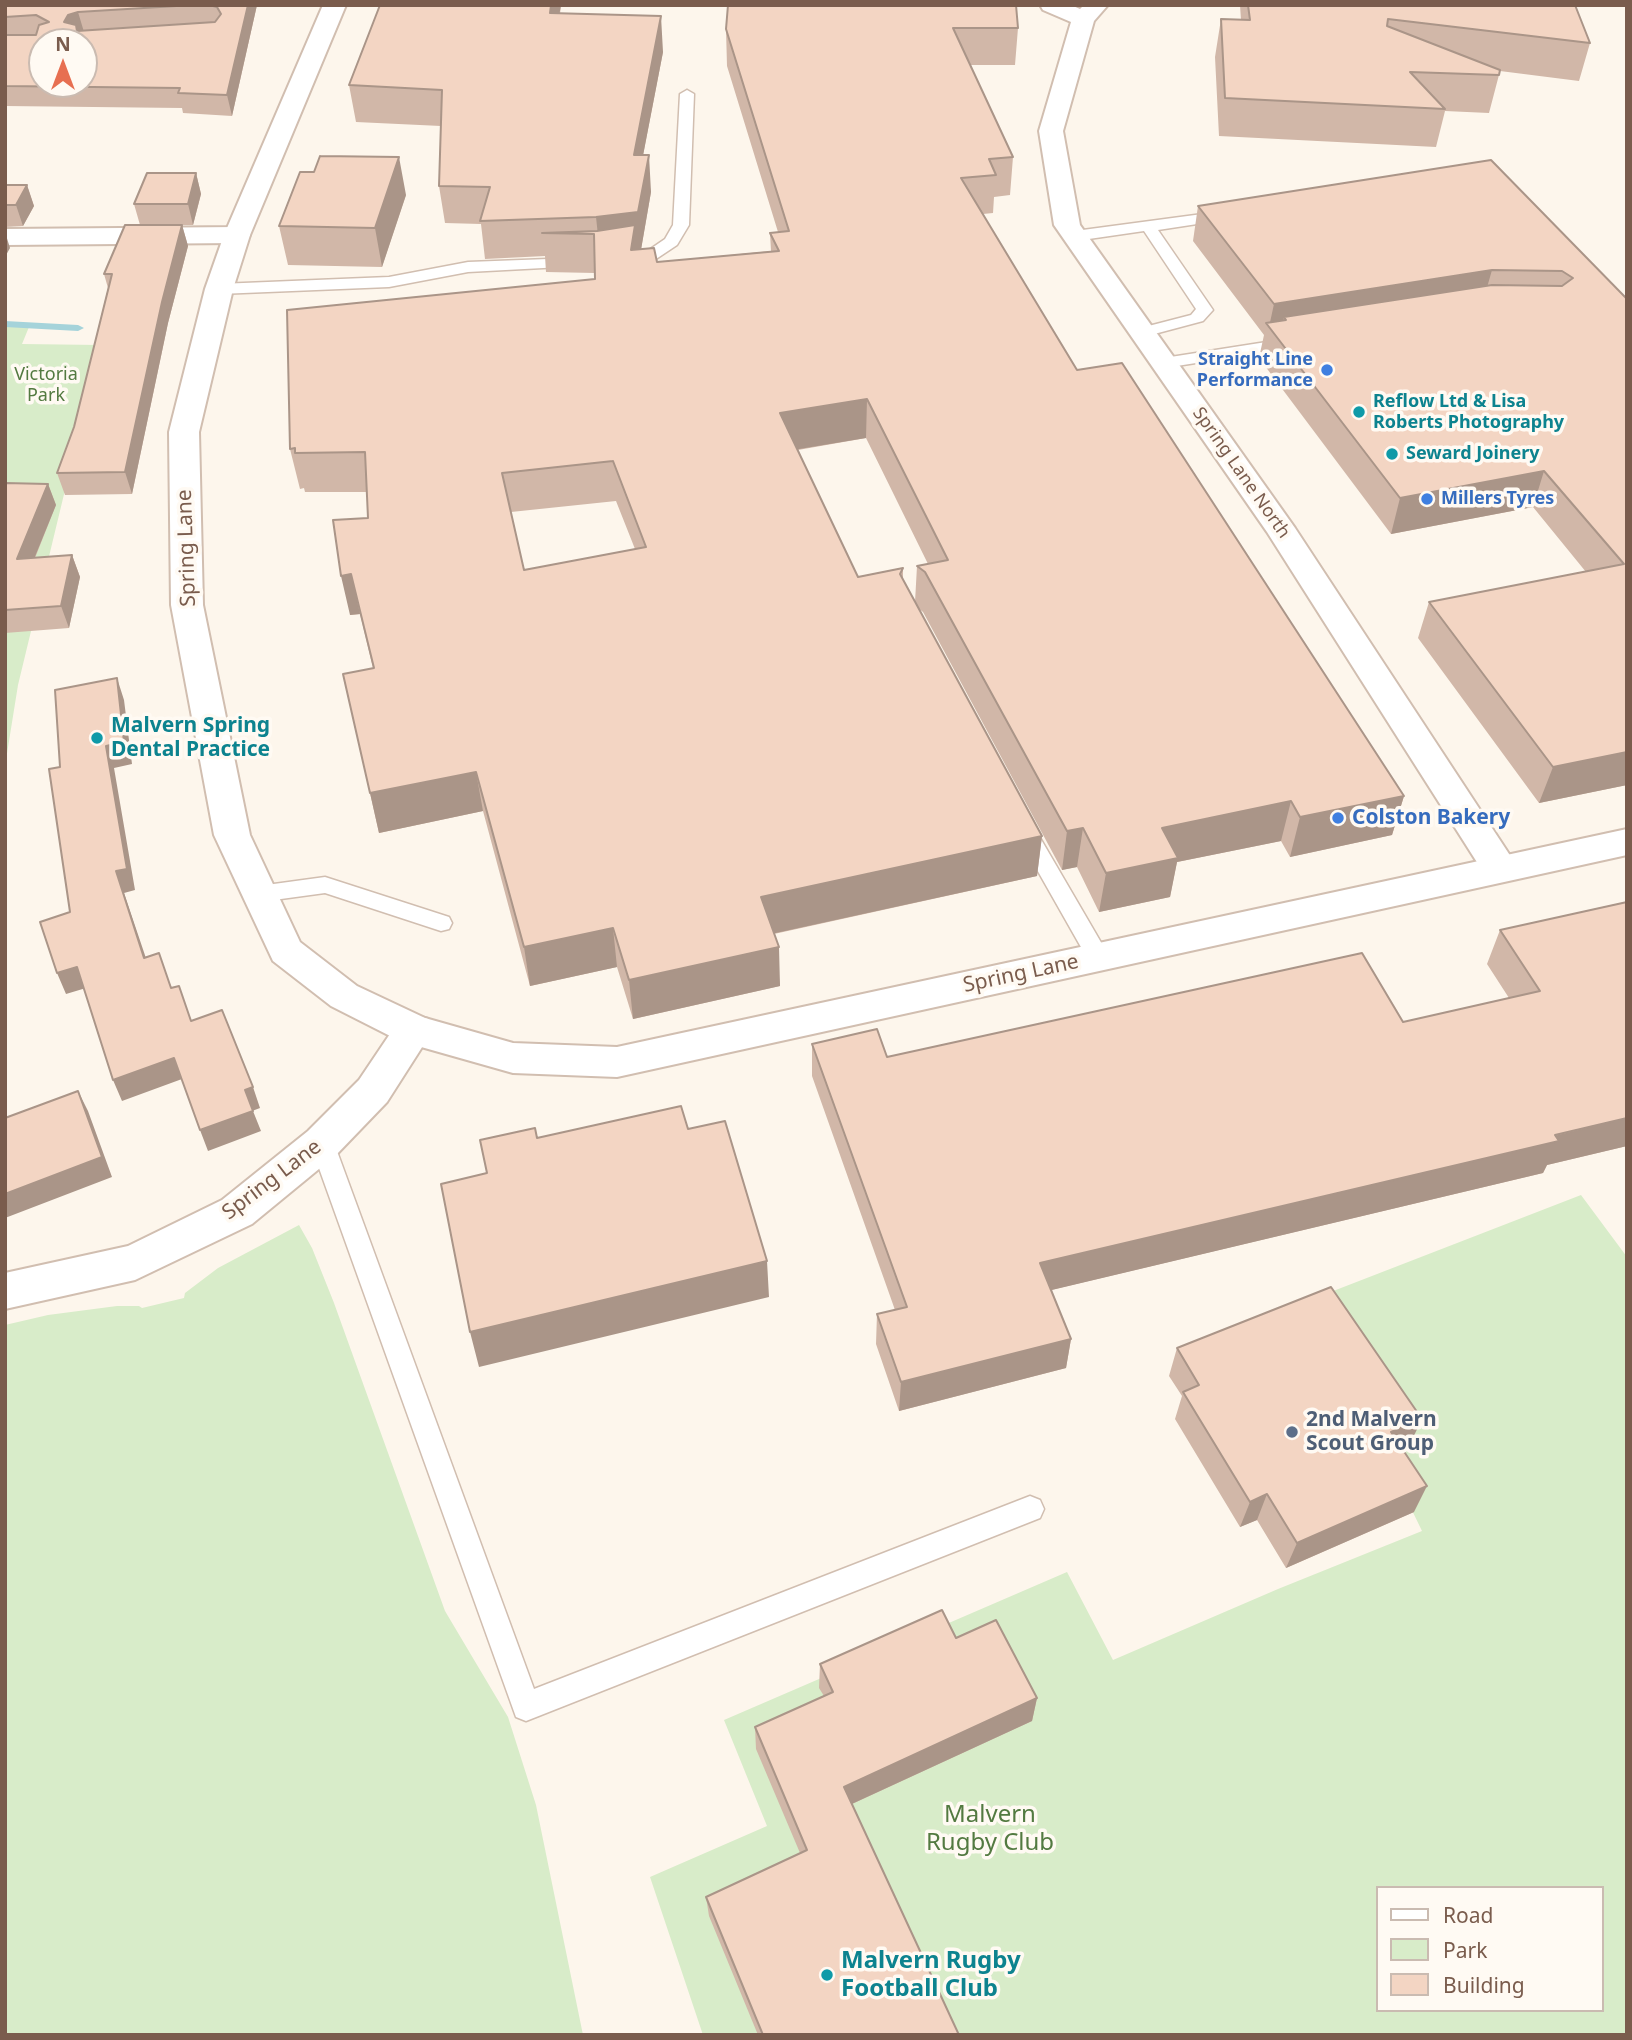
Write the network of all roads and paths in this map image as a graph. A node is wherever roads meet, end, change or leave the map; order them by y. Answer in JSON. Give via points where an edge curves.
{"nodes":[{"id":1,"x":335,"y":5,"type":"edge"},
{"id":2,"x":1051,"y":5,"type":"edge"},
{"id":3,"x":1090,"y":12,"type":"edge"},
{"id":4,"x":687,"y":94,"type":"dead end"},
{"id":5,"x":1244,"y":213,"type":"edge"},
{"id":6,"x":1147,"y":226,"type":"junction"},
{"id":7,"x":237,"y":235,"type":"junction"},
{"id":8,"x":1075,"y":236,"type":"junction"},
{"id":9,"x":5,"y":237,"type":"edge"},
{"id":10,"x":613,"y":260,"type":"edge"},
{"id":11,"x":587,"y":262,"type":"edge"},
{"id":12,"x":219,"y":289,"type":"junction"},
{"id":13,"x":1143,"y":332,"type":"junction"},
{"id":14,"x":1302,"y":341,"type":"edge"},
{"id":15,"x":1164,"y":363,"type":"junction"},
{"id":16,"x":1014,"y":807,"type":"edge"},
{"id":17,"x":1627,"y":842,"type":"edge"},
{"id":18,"x":1500,"y":869,"type":"junction"},
{"id":19,"x":259,"y":894,"type":"junction"},
{"id":20,"x":441,"y":923,"type":"dead end"},
{"id":21,"x":1098,"y":957,"type":"junction"},
{"id":22,"x":414,"y":1030,"type":"junction"},
{"id":23,"x":322,"y":1143,"type":"junction"},
{"id":24,"x":5,"y":1291,"type":"edge"},
{"id":25,"x":1030,"y":1509,"type":"dead end"}],
"edges":[{"from":1,"to":7,"type":"street","name":"Spring Lane"},
{"from":2,"to":3,"type":"street","name":"Spring Lane North"},
{"from":3,"to":8,"type":"street","name":"Spring Lane North","via":[[1051,131],[1067,225]]},
{"from":4,"to":10,"type":"lane","via":[[681,226],[671,242],[650,256]]},
{"from":5,"to":6,"type":"lane"},
{"from":6,"to":8,"type":"lane"},
{"from":6,"to":13,"type":"lane","via":[[1205,310],[1197,318]]},
{"from":7,"to":9,"type":"street","via":[[79,225]]},
{"from":7,"to":12,"type":"street","name":"Spring Lane"},
{"from":8,"to":13,"type":"street","name":"Spring Lane North"},
{"from":11,"to":12,"type":"lane","via":[[468,267],[389,282]]},
{"from":12,"to":19,"type":"street","name":"Spring Lane","via":[[184,432],[187,605],[232,835]]},
{"from":13,"to":15,"type":"street","name":"Spring Lane North"},
{"from":14,"to":15,"type":"lane"},
{"from":15,"to":18,"type":"street","name":"Spring Lane North","via":[[1280,528]]},
{"from":16,"to":21,"type":"lane"},
{"from":17,"to":18,"type":"street","name":"Spring Lane"},
{"from":18,"to":21,"type":"street","name":"Spring Lane"},
{"from":19,"to":20,"type":"lane","via":[[325,885]]},
{"from":19,"to":22,"type":"street","name":"Spring Lane","via":[[286,951],[344,996]]},
{"from":21,"to":22,"type":"street","name":"Spring Lane","via":[[617,1062],[513,1058]]},
{"from":22,"to":23,"type":"street","name":"Spring Lane","via":[[373,1091]]},
{"from":23,"to":24,"type":"street","name":"Spring Lane","via":[[237,1212],[135,1262]]},
{"from":23,"to":25,"type":"lane","via":[[526,1707]]}]}
